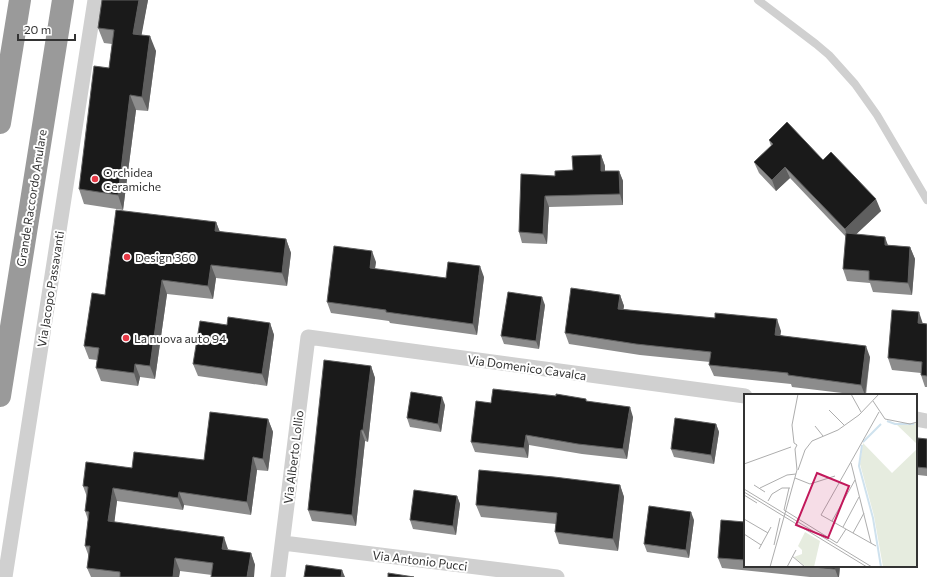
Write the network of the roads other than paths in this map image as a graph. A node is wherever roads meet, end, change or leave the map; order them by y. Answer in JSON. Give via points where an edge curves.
{"nodes":[{"id":1,"x":20,"y":0,"type":"edge"},
{"id":2,"x":63,"y":0,"type":"edge"},
{"id":3,"x":95,"y":0,"type":"edge"},
{"id":4,"x":758,"y":0,"type":"edge"},
{"id":5,"x":0,"y":123,"type":"edge"},
{"id":6,"x":927,"y":200,"type":"edge"},
{"id":7,"x":308,"y":337,"type":"joint"},
{"id":8,"x":0,"y":396,"type":"edge"},
{"id":9,"x":744,"y":396,"type":"edge"},
{"id":10,"x":917,"y":419,"type":"edge"},
{"id":11,"x":927,"y":421,"type":"edge"},
{"id":12,"x":282,"y":543,"type":"junction"},
{"id":13,"x":5,"y":577,"type":"edge"},
{"id":14,"x":278,"y":577,"type":"edge"},
{"id":15,"x":557,"y":577,"type":"edge"}],
"edges":[{"from":1,"to":5,"type":"highway"},
{"from":2,"to":8,"type":"highway","name":"Grande Raccordo Anulare"},
{"from":3,"to":13,"type":"street","name":"Via Jacopo Passavanti"},
{"from":4,"to":6,"type":"lane","via":[[821,48],[855,84],[877,115]]},
{"from":7,"to":9,"type":"street","name":"Via Domenico Cavalca"},
{"from":7,"to":12,"type":"street","name":"Via Alberto Lollio"},
{"from":10,"to":11,"type":"street"},
{"from":12,"to":14,"type":"street","name":"Via Alberto Lollio"},
{"from":12,"to":15,"type":"street","name":"Via Antonio Pucci"}]}
